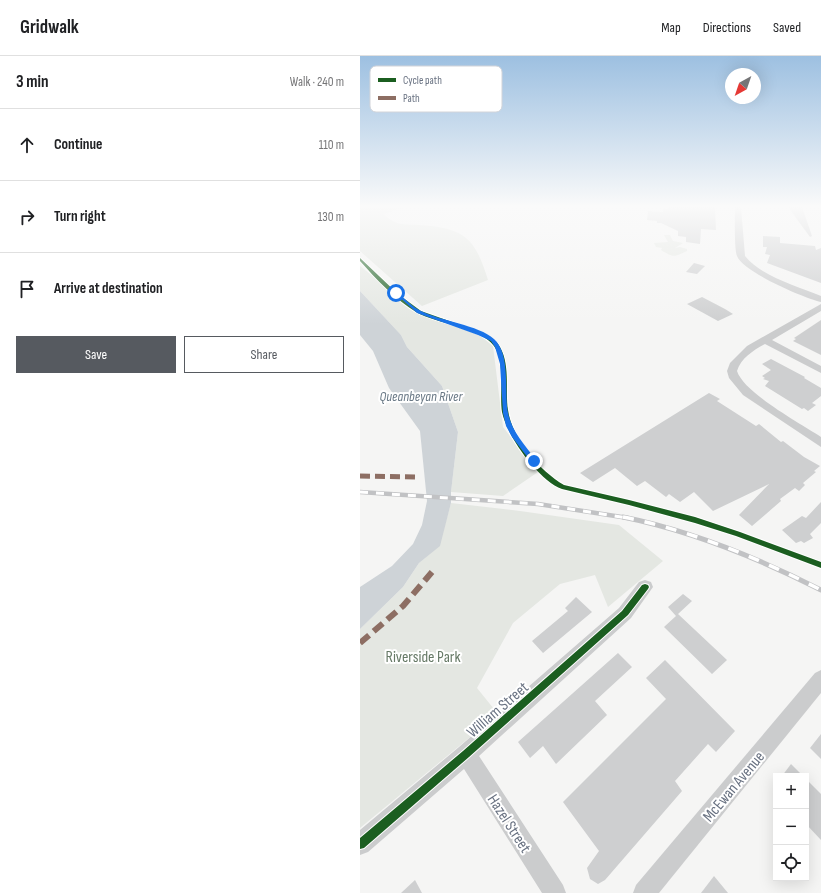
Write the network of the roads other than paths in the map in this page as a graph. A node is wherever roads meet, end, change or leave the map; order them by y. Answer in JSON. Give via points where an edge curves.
{"nodes":[{"id":1,"x":740,"y":246,"type":"edge"},
{"id":2,"x":821,"y":299,"type":"edge"},
{"id":3,"x":821,"y":306,"type":"edge"},
{"id":4,"x":765,"y":340,"type":"junction"},
{"id":5,"x":821,"y":370,"type":"edge"},
{"id":6,"x":821,"y":443,"type":"edge"},
{"id":7,"x":645,"y":587,"type":"dead end"},
{"id":8,"x":821,"y":679,"type":"edge"},
{"id":9,"x":466,"y":754,"type":"junction"},
{"id":10,"x":360,"y":844,"type":"edge"},
{"id":11,"x":555,"y":893,"type":"edge"},
{"id":12,"x":644,"y":893,"type":"edge"}],
"edges":[{"from":1,"to":2,"type":"street","via":[[741,256],[745,263],[761,273]]},
{"from":3,"to":4,"type":"street"},
{"from":4,"to":5,"type":"street"},
{"from":4,"to":6,"type":"street","via":[[734,364],[734,378],[739,386],[757,401]]},
{"from":7,"to":9,"type":"street","name":"William Street","via":[[625,613]]},
{"from":8,"to":12,"type":"street","name":"McEwan Avenue"},
{"from":9,"to":10,"type":"street","name":"William Street"},
{"from":9,"to":11,"type":"street","name":"Hazel Street"}]}
